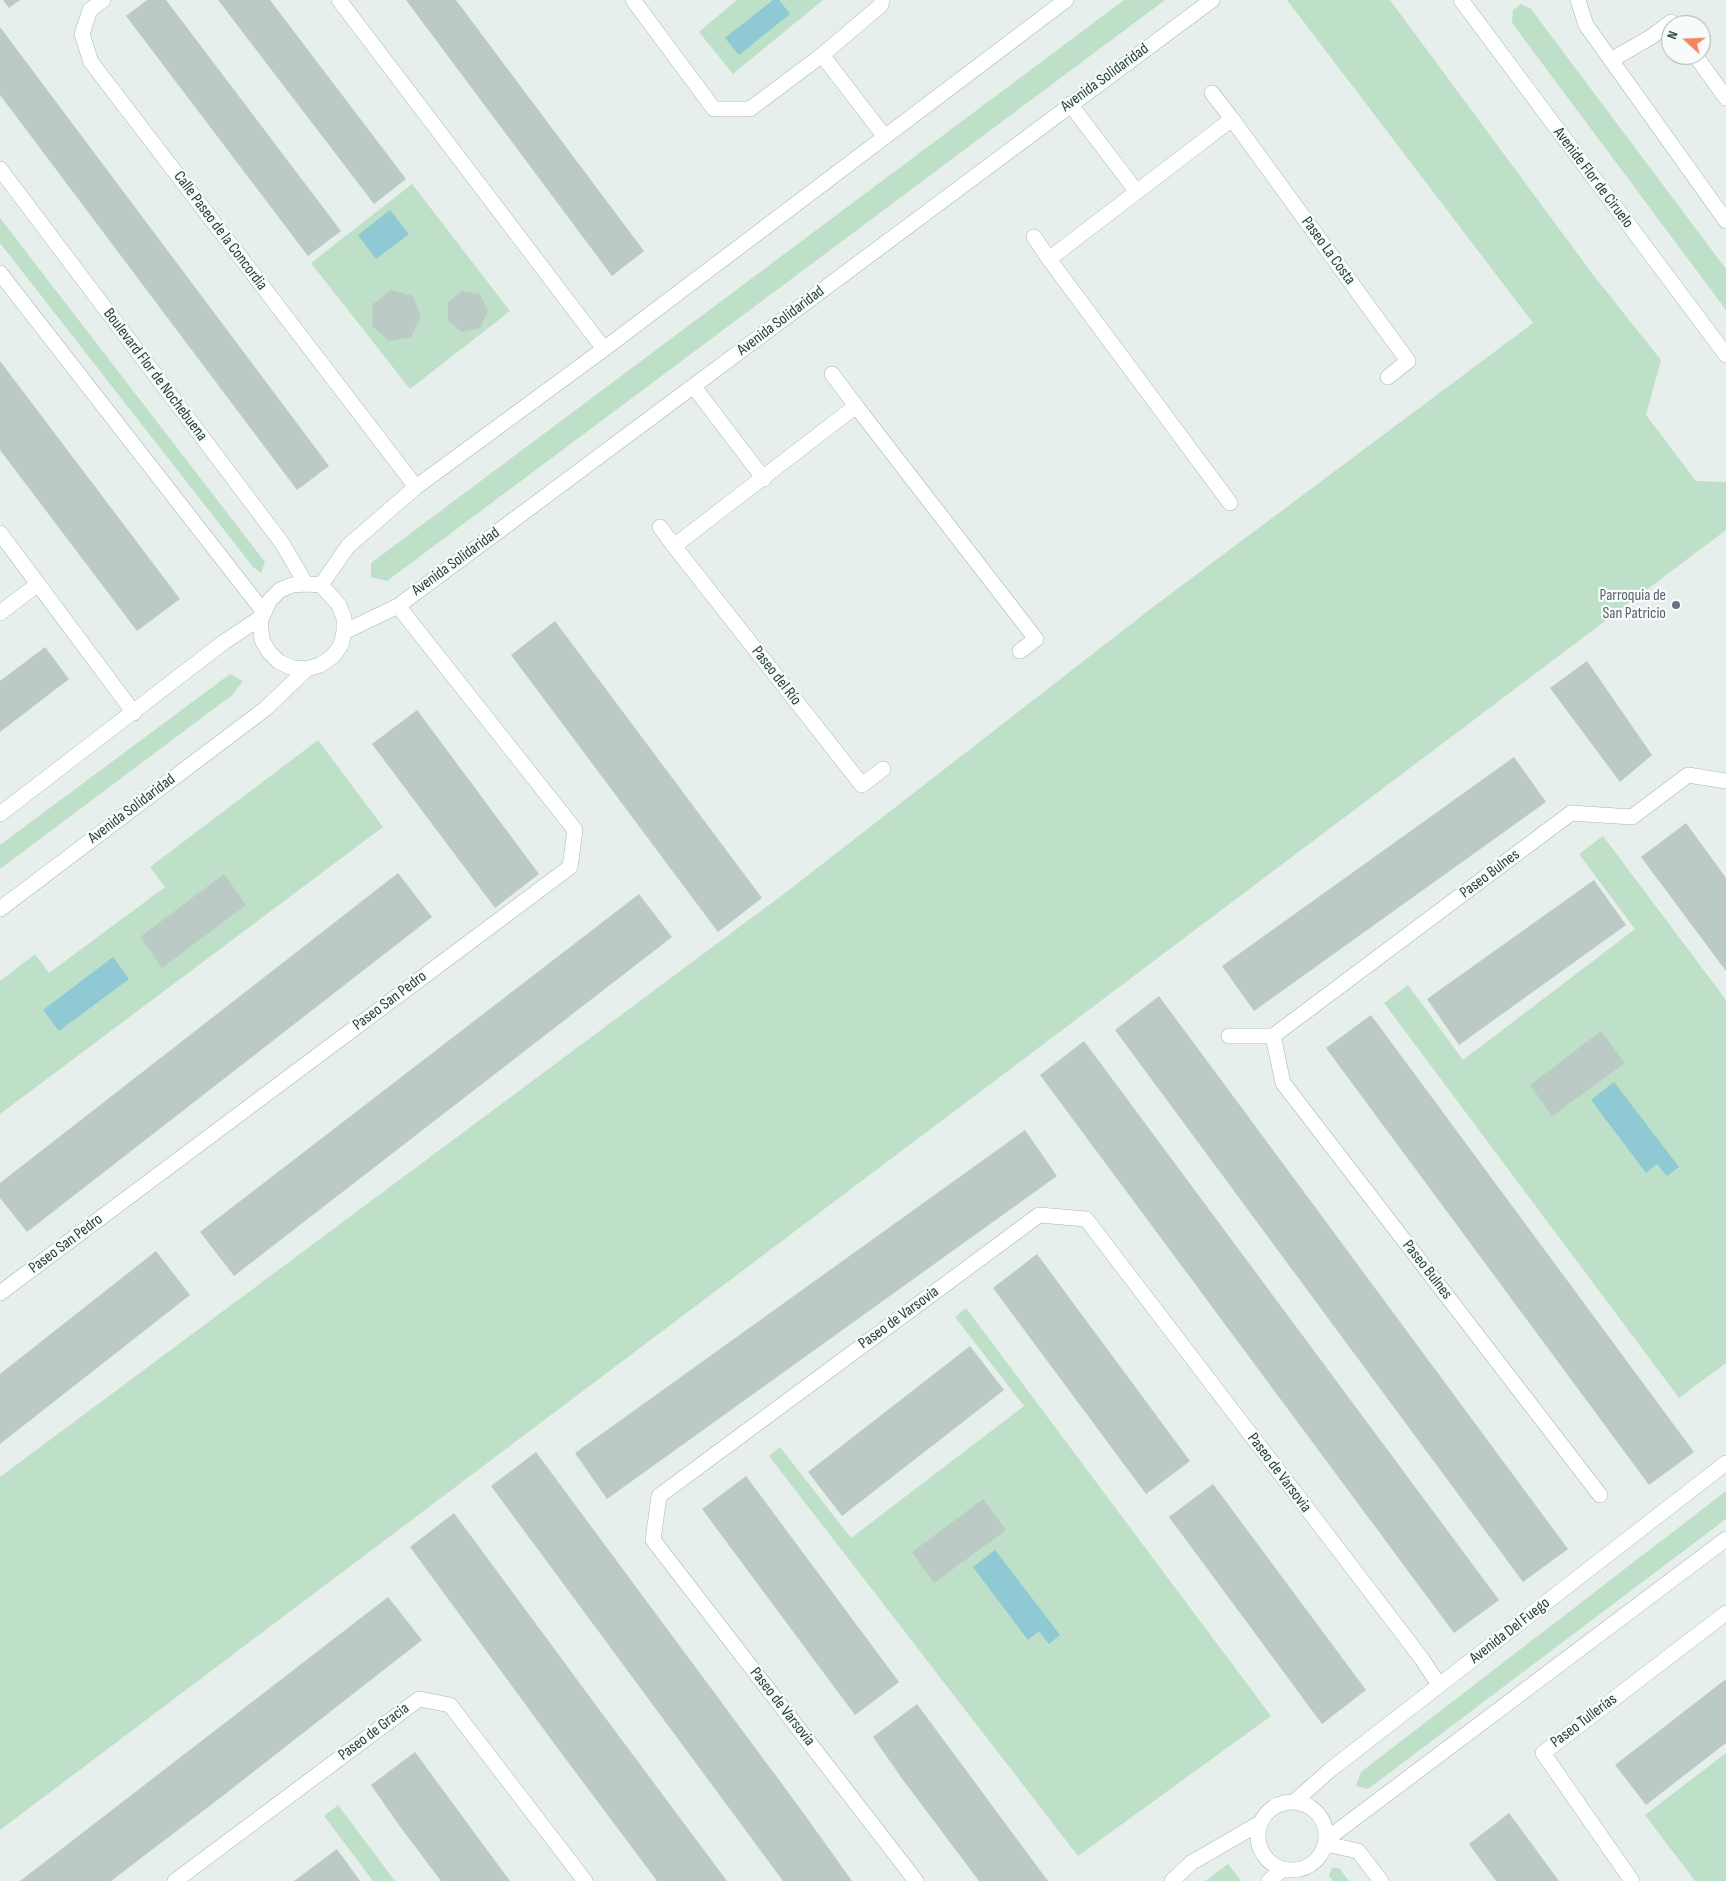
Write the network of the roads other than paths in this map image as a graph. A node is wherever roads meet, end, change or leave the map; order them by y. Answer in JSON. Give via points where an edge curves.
{"nodes":[{"id":1,"x":103,"y":0,"type":"edge"},
{"id":2,"x":338,"y":0,"type":"edge"},
{"id":3,"x":633,"y":0,"type":"edge"},
{"id":4,"x":882,"y":0,"type":"edge"},
{"id":5,"x":1066,"y":0,"type":"edge"},
{"id":6,"x":1212,"y":0,"type":"edge"},
{"id":7,"x":1461,"y":0,"type":"edge"},
{"id":8,"x":1578,"y":0,"type":"edge"},
{"id":9,"x":1661,"y":30,"type":"edge"},
{"id":10,"x":822,"y":56,"type":"junction"},
{"id":11,"x":1611,"y":60,"type":"junction"},
{"id":12,"x":1702,"y":65,"type":"edge"},
{"id":13,"x":1212,"y":93,"type":"dead end"},
{"id":14,"x":1726,"y":98,"type":"edge"},
{"id":15,"x":1070,"y":104,"type":"junction"},
{"id":16,"x":1232,"y":119,"type":"junction"},
{"id":17,"x":885,"y":137,"type":"junction"},
{"id":18,"x":0,"y":169,"type":"edge"},
{"id":19,"x":1137,"y":192,"type":"junction"},
{"id":20,"x":1726,"y":221,"type":"edge"},
{"id":21,"x":1034,"y":238,"type":"dead end"},
{"id":22,"x":1049,"y":259,"type":"junction"},
{"id":23,"x":0,"y":273,"type":"edge"},
{"id":24,"x":604,"y":350,"type":"junction"},
{"id":25,"x":1726,"y":355,"type":"edge"},
{"id":26,"x":832,"y":374,"type":"dead end"},
{"id":27,"x":1388,"y":377,"type":"dead end"},
{"id":28,"x":694,"y":387,"type":"junction"},
{"id":29,"x":856,"y":406,"type":"junction"},
{"id":30,"x":764,"y":479,"type":"junction"},
{"id":31,"x":416,"y":487,"type":"junction"},
{"id":32,"x":1230,"y":503,"type":"dead end"},
{"id":33,"x":660,"y":527,"type":"dead end"},
{"id":34,"x":0,"y":533,"type":"edge"},
{"id":35,"x":674,"y":546,"type":"junction"},
{"id":36,"x":38,"y":584,"type":"junction"},
{"id":37,"x":313,"y":584,"type":"junction"},
{"id":38,"x":398,"y":606,"type":"junction"},
{"id":39,"x":0,"y":613,"type":"edge"},
{"id":40,"x":261,"y":615,"type":"junction"},
{"id":41,"x":344,"y":632,"type":"junction"},
{"id":42,"x":1020,"y":651,"type":"dead end"},
{"id":43,"x":307,"y":669,"type":"junction"},
{"id":44,"x":134,"y":713,"type":"junction"},
{"id":45,"x":883,"y":769,"type":"dead end"},
{"id":46,"x":1726,"y":781,"type":"edge"},
{"id":47,"x":0,"y":814,"type":"edge"},
{"id":48,"x":0,"y":909,"type":"edge"},
{"id":49,"x":1229,"y":1036,"type":"dead end"},
{"id":50,"x":1273,"y":1036,"type":"junction"},
{"id":51,"x":0,"y":1293,"type":"edge"},
{"id":52,"x":1726,"y":1463,"type":"edge"},
{"id":53,"x":1600,"y":1495,"type":"dead end"},
{"id":54,"x":1726,"y":1539,"type":"edge"},
{"id":55,"x":1726,"y":1613,"type":"edge"},
{"id":56,"x":1439,"y":1686,"type":"junction"},
{"id":57,"x":1295,"y":1801,"type":"junction"},
{"id":58,"x":1260,"y":1823,"type":"junction"},
{"id":59,"x":1326,"y":1841,"type":"junction"},
{"id":60,"x":1293,"y":1874,"type":"edge"},
{"id":61,"x":175,"y":1881,"type":"edge"},
{"id":62,"x":585,"y":1881,"type":"edge"},
{"id":63,"x":916,"y":1881,"type":"edge"},
{"id":64,"x":1172,"y":1881,"type":"edge"},
{"id":65,"x":1269,"y":1881,"type":"edge"},
{"id":66,"x":1381,"y":1881,"type":"edge"},
{"id":67,"x":1632,"y":1881,"type":"edge"}],
"edges":[{"from":1,"to":31,"type":"street","name":"Calle Paseo de la Concordia","via":[[90,10],[82,34],[91,62]]},
{"from":2,"to":24,"type":"street"},
{"from":3,"to":10,"type":"street","via":[[714,109],[750,109]]},
{"from":4,"to":10,"type":"street","via":[[881,5]]},
{"from":5,"to":17,"type":"street"},
{"from":6,"to":15,"type":"street","name":"Avenida Solidaridad"},
{"from":7,"to":25,"type":"street","name":"Avenide Flor de Ciruelo"},
{"from":8,"to":11,"type":"street","via":[[1586,25]]},
{"from":9,"to":11,"type":"street"},
{"from":10,"to":17,"type":"street"},
{"from":11,"to":20,"type":"street"},
{"from":12,"to":14,"type":"street"},
{"from":13,"to":16,"type":"street","name":"Paseo La Costa"},
{"from":15,"to":19,"type":"street"},
{"from":15,"to":28,"type":"street","name":"Avenida Solidaridad"},
{"from":16,"to":19,"type":"street"},
{"from":16,"to":27,"type":"street","name":"Paseo La Costa","via":[[1408,361]]},
{"from":17,"to":24,"type":"street"},
{"from":18,"to":37,"type":"street","name":"Boulevard Flor de Nochebuena"},
{"from":19,"to":22,"type":"street"},
{"from":21,"to":22,"type":"street"},
{"from":22,"to":32,"type":"street"},
{"from":23,"to":40,"type":"street"},
{"from":24,"to":31,"type":"street"},
{"from":26,"to":29,"type":"street"},
{"from":28,"to":30,"type":"street"},
{"from":28,"to":38,"type":"street","name":"Avenida Solidaridad"},
{"from":29,"to":30,"type":"street"},
{"from":29,"to":42,"type":"street","via":[[1036,639]]},
{"from":30,"to":35,"type":"street"},
{"from":31,"to":37,"type":"street","via":[[348,546]]},
{"from":33,"to":35,"type":"street","name":"Paseo del Río"},
{"from":34,"to":36,"type":"street"},
{"from":35,"to":45,"type":"street","name":"Paseo del Río","via":[[862,785]]},
{"from":36,"to":39,"type":"street"},
{"from":36,"to":44,"type":"street"},
{"from":37,"to":40,"type":"street","via":[[292,585],[280,590]]},
{"from":37,"to":41,"type":"street","via":[[340,605]]},
{"from":38,"to":41,"type":"street","name":"Avenida Solidaridad"},
{"from":38,"to":51,"type":"street","name":"Paseo San Pedro","via":[[575,830],[570,867]]},
{"from":40,"to":43,"type":"street","via":[[262,640],[269,652],[292,668]]},
{"from":40,"to":44,"type":"street"},
{"from":41,"to":43,"type":"street","via":[[341,645],[333,656]]},
{"from":43,"to":48,"type":"street","name":"Avenida Solidaridad","via":[[265,709]]},
{"from":44,"to":47,"type":"street"},
{"from":46,"to":50,"type":"street","name":"Paseo Bulnes","via":[[1688,775],[1632,816],[1571,813]]},
{"from":49,"to":50,"type":"street"},
{"from":50,"to":53,"type":"street","name":"Paseo Bulnes","via":[[1283,1083]]},
{"from":52,"to":56,"type":"street","name":"Avenida Del Fuego"},
{"from":54,"to":59,"type":"street"},
{"from":55,"to":67,"type":"street","name":"Paseo Tullerías","via":[[1543,1753]]},
{"from":56,"to":57,"type":"street","name":"Avenida Del Fuego"},
{"from":56,"to":63,"type":"street","name":"Paseo de Varsovia","via":[[1422,1659],[1086,1220],[1039,1215],[659,1496],[653,1540]]},
{"from":57,"to":58,"type":"street","via":[[1274,1806]]},
{"from":57,"to":59,"type":"street","via":[[1314,1809],[1326,1828]]},
{"from":58,"to":60,"type":"street","via":[[1257,1834],[1261,1851],[1272,1865]]},
{"from":58,"to":64,"type":"street","via":[[1192,1863]]},
{"from":59,"to":60,"type":"street","via":[[1317,1861]]},
{"from":59,"to":66,"type":"street","via":[[1358,1850]]},
{"from":60,"to":65,"type":"street"},
{"from":61,"to":62,"type":"street","name":"Paseo de Gracia","via":[[419,1699],[450,1705]]}]}
